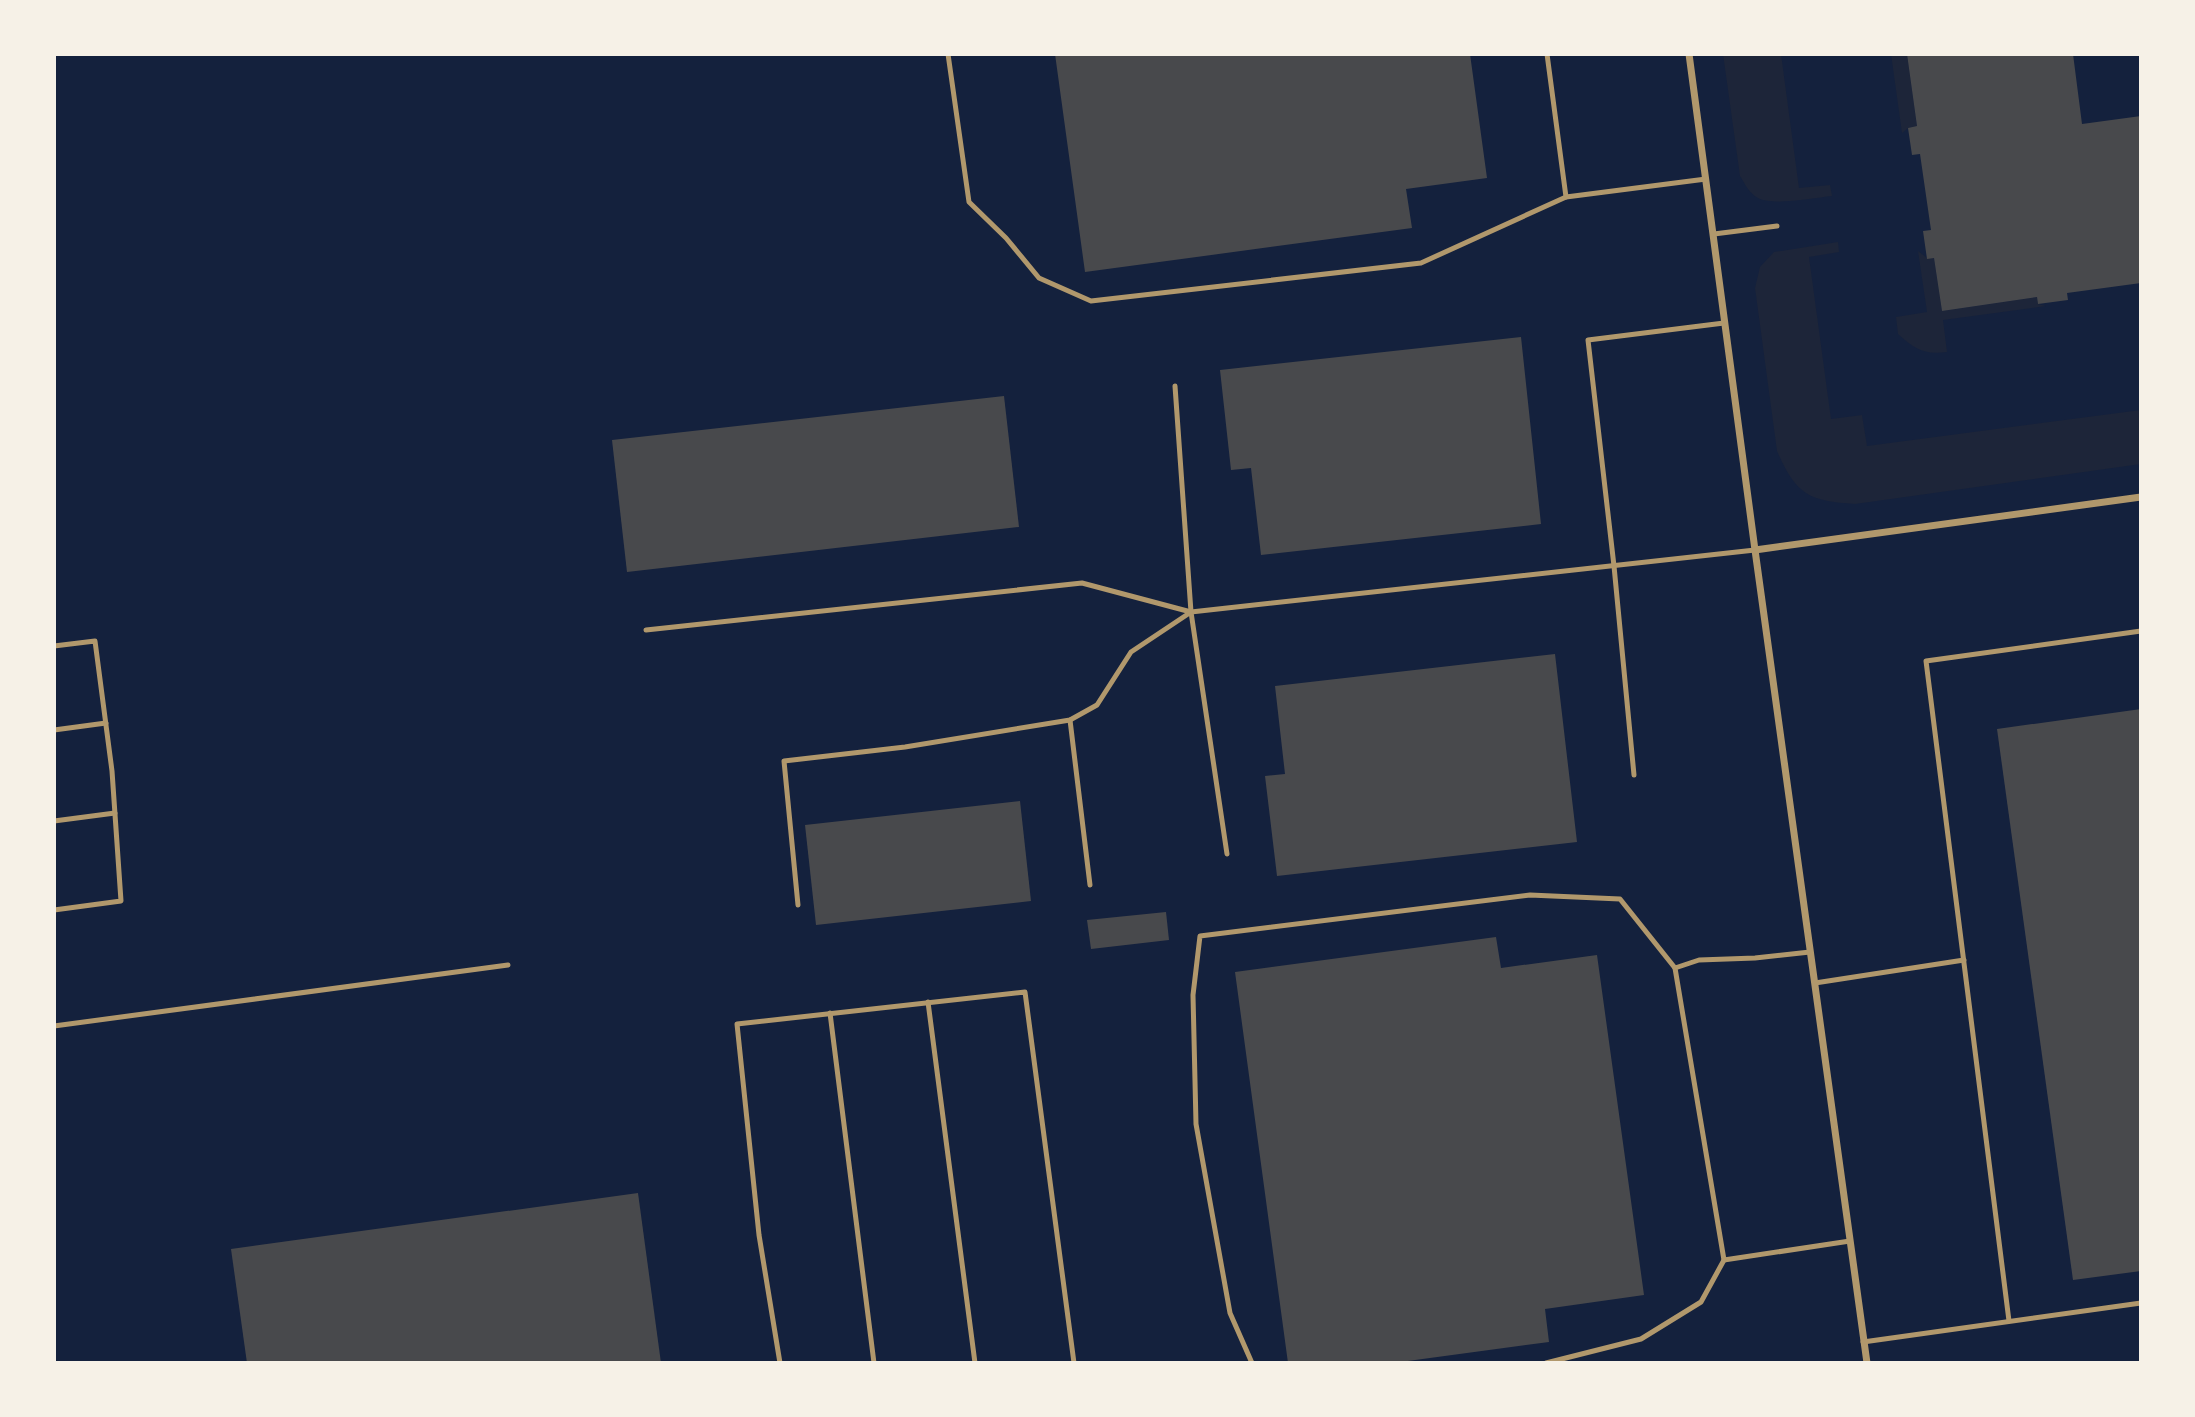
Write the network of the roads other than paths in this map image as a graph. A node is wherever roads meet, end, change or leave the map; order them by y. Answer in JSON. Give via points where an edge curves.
{"nodes":[{"id":1,"x":948,"y":54,"type":"edge"},
{"id":2,"x":1547,"y":54,"type":"edge"},
{"id":3,"x":1689,"y":54,"type":"edge"},
{"id":4,"x":1706,"y":179,"type":"junction"},
{"id":5,"x":1566,"y":197,"type":"junction"},
{"id":6,"x":1777,"y":226,"type":"dead end"},
{"id":7,"x":1714,"y":234,"type":"junction"},
{"id":8,"x":1724,"y":323,"type":"junction"},
{"id":9,"x":1175,"y":386,"type":"dead end"},
{"id":10,"x":2141,"y":498,"type":"edge"},
{"id":11,"x":1755,"y":550,"type":"junction"},
{"id":12,"x":1614,"y":566,"type":"junction"},
{"id":13,"x":1191,"y":612,"type":"junction"},
{"id":14,"x":646,"y":630,"type":"dead end"},
{"id":15,"x":2141,"y":631,"type":"edge"},
{"id":16,"x":54,"y":646,"type":"edge"},
{"id":17,"x":1070,"y":720,"type":"junction"},
{"id":18,"x":106,"y":723,"type":"junction"},
{"id":19,"x":54,"y":730,"type":"edge"},
{"id":20,"x":1634,"y":775,"type":"dead end"},
{"id":21,"x":115,"y":813,"type":"junction"},
{"id":22,"x":54,"y":821,"type":"edge"},
{"id":23,"x":1227,"y":854,"type":"dead end"},
{"id":24,"x":1090,"y":885,"type":"dead end"},
{"id":25,"x":798,"y":905,"type":"dead end"},
{"id":26,"x":54,"y":911,"type":"edge"},
{"id":27,"x":1810,"y":952,"type":"junction"},
{"id":28,"x":1964,"y":960,"type":"junction"},
{"id":29,"x":508,"y":965,"type":"dead end"},
{"id":30,"x":1675,"y":968,"type":"junction"},
{"id":31,"x":1815,"y":983,"type":"junction"},
{"id":32,"x":928,"y":1002,"type":"junction"},
{"id":33,"x":830,"y":1013,"type":"junction"},
{"id":34,"x":54,"y":1026,"type":"edge"},
{"id":35,"x":1850,"y":1241,"type":"junction"},
{"id":36,"x":1724,"y":1261,"type":"junction"},
{"id":37,"x":2141,"y":1303,"type":"edge"},
{"id":38,"x":2009,"y":1321,"type":"junction"},
{"id":39,"x":1863,"y":1342,"type":"junction"},
{"id":40,"x":780,"y":1363,"type":"edge"},
{"id":41,"x":874,"y":1363,"type":"edge"},
{"id":42,"x":975,"y":1363,"type":"edge"},
{"id":43,"x":1074,"y":1363,"type":"edge"},
{"id":44,"x":1252,"y":1363,"type":"edge"},
{"id":45,"x":1546,"y":1363,"type":"edge"},
{"id":46,"x":1867,"y":1363,"type":"edge"}],
"edges":[{"from":1,"to":5,"type":"lane","via":[[969,202],[1040,278],[1091,301],[1422,262]]},
{"from":2,"to":5,"type":"lane"},
{"from":3,"to":4,"type":"street"},
{"from":4,"to":5,"type":"lane"},
{"from":4,"to":7,"type":"street"},
{"from":6,"to":7,"type":"lane"},
{"from":7,"to":8,"type":"street"},
{"from":8,"to":11,"type":"street"},
{"from":8,"to":12,"type":"lane","via":[[1588,340]]},
{"from":9,"to":13,"type":"lane"},
{"from":10,"to":11,"type":"street"},
{"from":11,"to":12,"type":"lane"},
{"from":11,"to":27,"type":"street"},
{"from":12,"to":13,"type":"lane"},
{"from":12,"to":20,"type":"lane"},
{"from":13,"to":14,"type":"lane","via":[[1082,583]]},
{"from":13,"to":17,"type":"lane","via":[[1131,652],[1097,705]]},
{"from":13,"to":23,"type":"lane"},
{"from":15,"to":28,"type":"lane","via":[[1926,661]]},
{"from":16,"to":18,"type":"lane","via":[[95,641]]},
{"from":17,"to":24,"type":"lane"},
{"from":17,"to":25,"type":"lane","via":[[784,761]]},
{"from":18,"to":19,"type":"lane"},
{"from":18,"to":21,"type":"lane"},
{"from":21,"to":22,"type":"lane"},
{"from":21,"to":26,"type":"lane","via":[[121,901]]},
{"from":27,"to":30,"type":"lane","via":[[1699,960]]},
{"from":27,"to":31,"type":"street"},
{"from":28,"to":31,"type":"lane"},
{"from":28,"to":38,"type":"lane"},
{"from":29,"to":34,"type":"lane"},
{"from":30,"to":36,"type":"lane"},
{"from":30,"to":44,"type":"lane","via":[[1620,899],[1530,895],[1200,936],[1193,995],[1196,1124],[1230,1313]]},
{"from":31,"to":35,"type":"street"},
{"from":32,"to":33,"type":"lane"},
{"from":32,"to":42,"type":"lane"},
{"from":32,"to":43,"type":"lane","via":[[1025,992]]},
{"from":33,"to":40,"type":"lane","via":[[737,1024],[759,1235]]},
{"from":33,"to":41,"type":"lane"},
{"from":35,"to":36,"type":"lane"},
{"from":35,"to":39,"type":"street"},
{"from":36,"to":45,"type":"lane","via":[[1701,1302],[1641,1339]]},
{"from":37,"to":38,"type":"lane"},
{"from":38,"to":39,"type":"lane"},
{"from":39,"to":46,"type":"street"}]}
